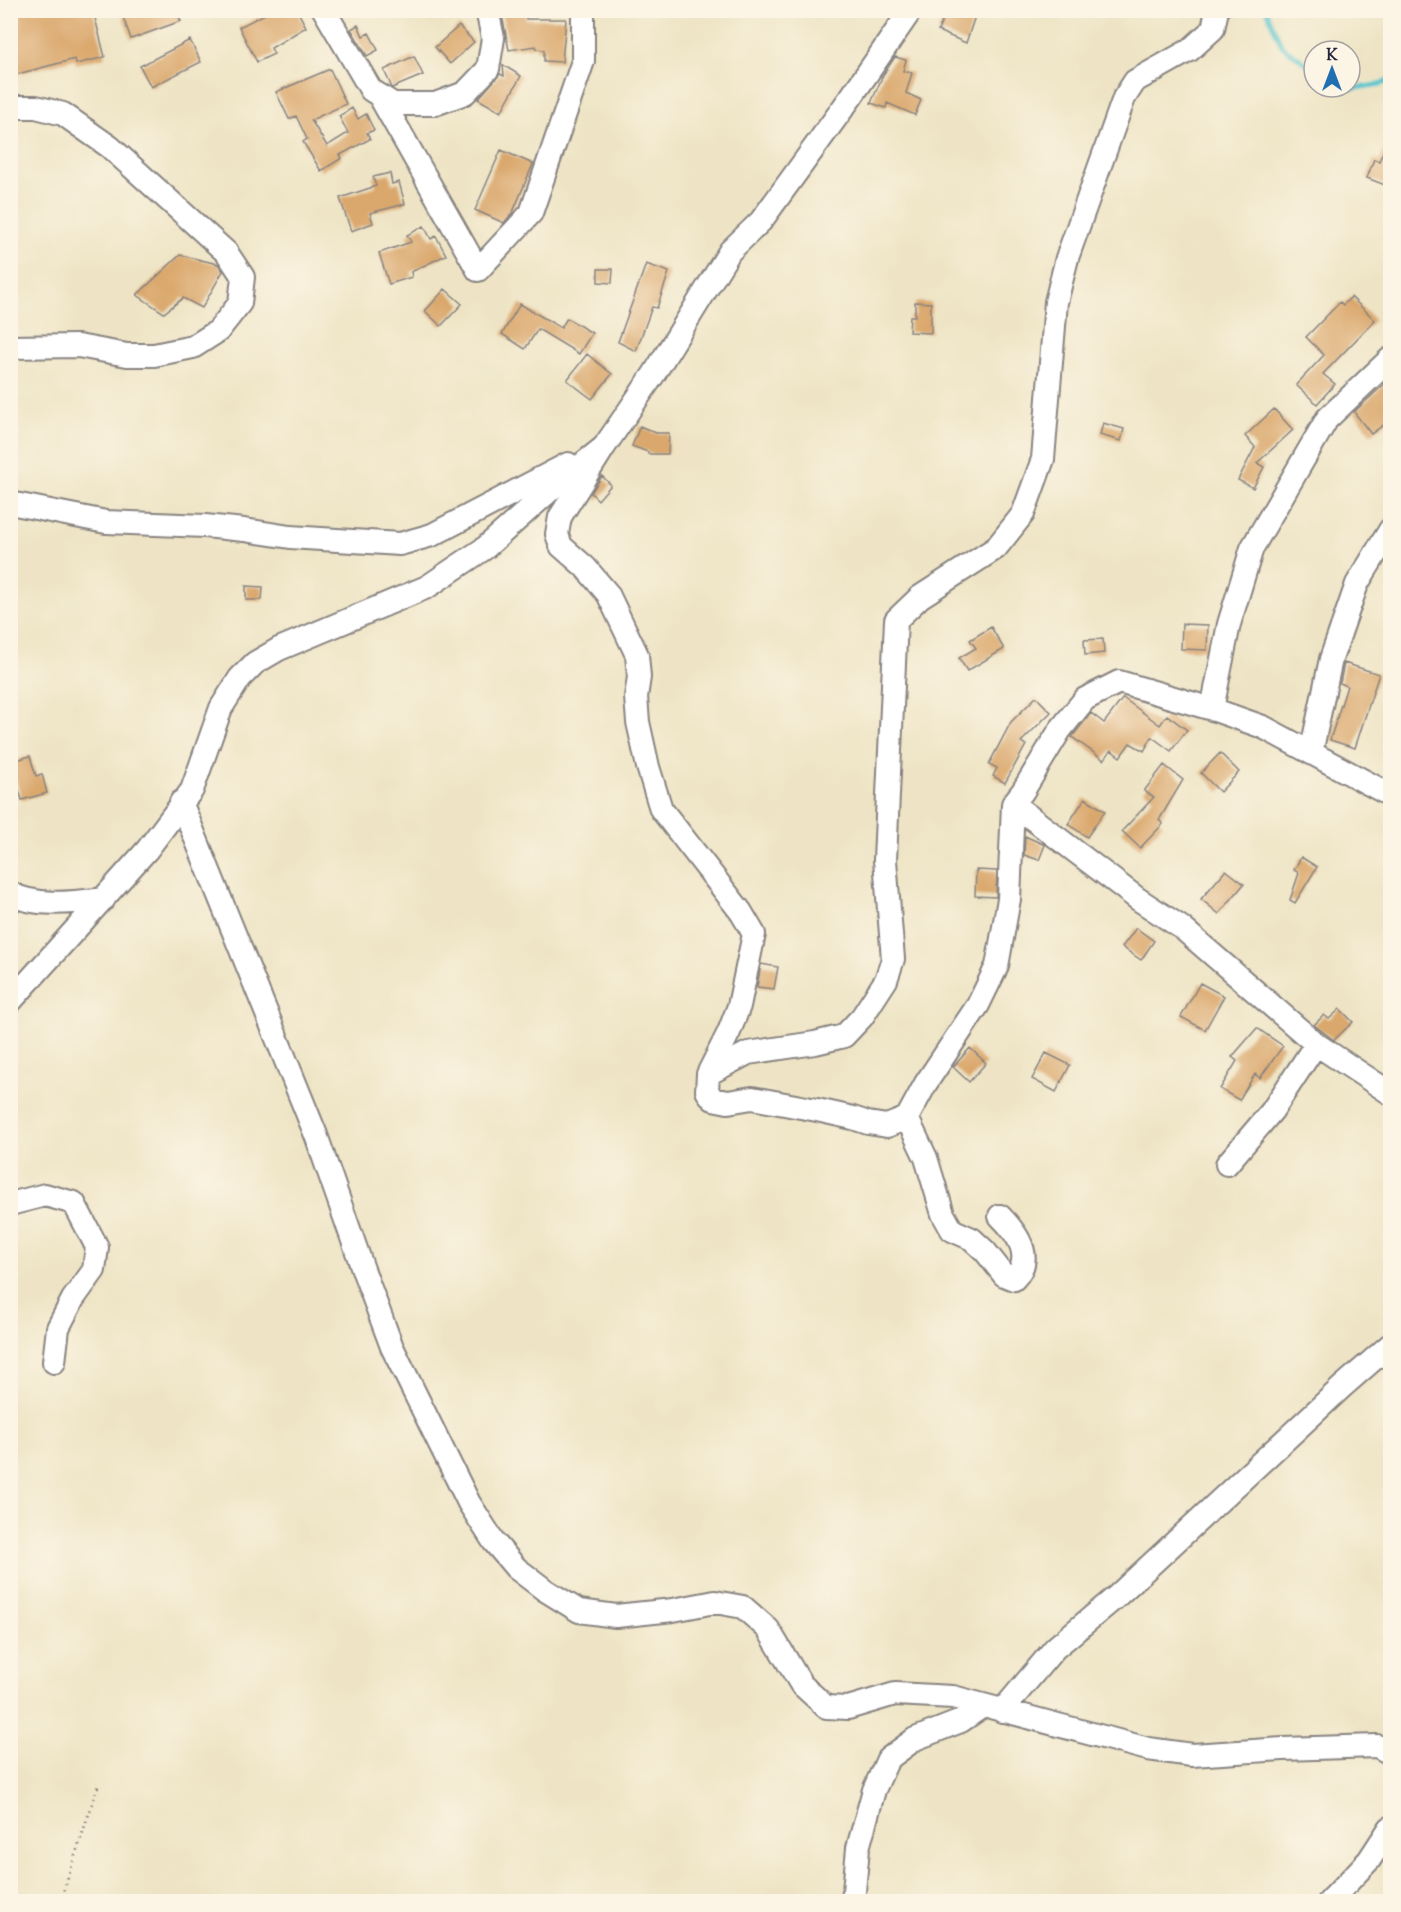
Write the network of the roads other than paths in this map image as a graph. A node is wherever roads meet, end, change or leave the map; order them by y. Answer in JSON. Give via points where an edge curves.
{"nodes":[{"id":1,"x":324,"y":10,"type":"edge"},
{"id":2,"x":487,"y":10,"type":"edge"},
{"id":3,"x":583,"y":10,"type":"edge"},
{"id":4,"x":911,"y":10,"type":"edge"},
{"id":5,"x":1217,"y":10,"type":"edge"},
{"id":6,"x":380,"y":95,"type":"junction"},
{"id":7,"x":10,"y":106,"type":"edge"},
{"id":8,"x":10,"y":347,"type":"edge"},
{"id":9,"x":1390,"y":359,"type":"edge"},
{"id":10,"x":604,"y":447,"type":"junction"},
{"id":11,"x":10,"y":503,"type":"edge"},
{"id":12,"x":1390,"y":530,"type":"edge"},
{"id":13,"x":1212,"y":709,"type":"junction"},
{"id":14,"x":1311,"y":753,"type":"junction"},
{"id":15,"x":1390,"y":795,"type":"edge"},
{"id":16,"x":182,"y":802,"type":"junction"},
{"id":17,"x":1013,"y":804,"type":"junction"},
{"id":18,"x":10,"y":893,"type":"edge"},
{"id":19,"x":104,"y":899,"type":"junction"},
{"id":20,"x":10,"y":1002,"type":"edge"},
{"id":21,"x":1316,"y":1044,"type":"junction"},
{"id":22,"x":708,"y":1074,"type":"junction"},
{"id":23,"x":1390,"y":1093,"type":"edge"},
{"id":24,"x":907,"y":1118,"type":"junction"},
{"id":25,"x":1227,"y":1164,"type":"dead end"},
{"id":26,"x":10,"y":1204,"type":"edge"},
{"id":27,"x":1000,"y":1216,"type":"dead end"},
{"id":28,"x":1390,"y":1345,"type":"edge"},
{"id":29,"x":54,"y":1362,"type":"dead end"},
{"id":30,"x":993,"y":1709,"type":"junction"},
{"id":31,"x":1390,"y":1753,"type":"edge"},
{"id":32,"x":1390,"y":1827,"type":"edge"},
{"id":33,"x":853,"y":1902,"type":"edge"},
{"id":34,"x":1329,"y":1902,"type":"edge"}],
"edges":[{"from":1,"to":6,"type":"street","via":[[371,90]]},
{"from":2,"to":6,"type":"street","via":[[493,38],[488,69],[465,93],[435,104],[393,104]]},
{"from":3,"to":6,"type":"street","via":[[583,61],[531,213],[478,270]]},
{"from":4,"to":10,"type":"street","via":[[761,221],[730,251]]},
{"from":5,"to":22,"type":"street","via":[[1213,29],[1190,50],[1135,81],[1124,98],[1067,258],[1056,302],[1043,459],[1023,514],[996,548],[920,597],[896,620],[885,860],[893,959],[886,980],[844,1036],[748,1053]]},
{"from":7,"to":8,"type":"street","via":[[63,114],[110,147],[227,253],[243,277],[240,303],[218,332],[194,347],[154,355],[127,355],[78,346]]},
{"from":9,"to":13,"type":"street","via":[[1327,419],[1251,548]]},
{"from":10,"to":11,"type":"street","via":[[432,535],[400,544],[290,537],[205,526],[106,522]]},
{"from":10,"to":16,"type":"street","via":[[485,548],[427,587],[279,649],[255,663],[221,708],[192,790]]},
{"from":10,"to":22,"type":"street","via":[[560,517],[557,534],[561,546],[608,594],[637,655],[638,722],[661,809],[754,934],[739,1006]]},
{"from":12,"to":14,"type":"street","via":[[1353,595],[1331,659]]},
{"from":13,"to":14,"type":"street","via":[[1263,727]]},
{"from":13,"to":17,"type":"street","via":[[1119,682],[1085,699],[1060,730]]},
{"from":14,"to":15,"type":"street"},
{"from":16,"to":19,"type":"street"},
{"from":16,"to":30,"type":"street","via":[[316,1135],[392,1347],[469,1503],[516,1568],[579,1611],[616,1616],[715,1602],[743,1607],[768,1629],[801,1684],[826,1707],[848,1708],[895,1694],[953,1697]]},
{"from":17,"to":21,"type":"street","via":[[1182,928]]},
{"from":17,"to":24,"type":"street","via":[[1009,899],[997,966],[978,1005]]},
{"from":18,"to":19,"type":"street","via":[[61,904]]},
{"from":19,"to":20,"type":"street"},
{"from":21,"to":23,"type":"street"},
{"from":21,"to":25,"type":"street","via":[[1272,1111]]},
{"from":22,"to":24,"type":"street","via":[[708,1091],[713,1099],[728,1102],[752,1098],[887,1126]]},
{"from":24,"to":27,"type":"street","via":[[952,1230],[972,1239],[1004,1275],[1014,1279],[1022,1271],[1023,1251],[1015,1230]]},
{"from":26,"to":29,"type":"street","via":[[45,1195],[74,1203],[97,1247],[94,1270],[58,1328]]},
{"from":28,"to":30,"type":"street","via":[[1116,1597],[1054,1648]]},
{"from":30,"to":31,"type":"street","via":[[1148,1749],[1192,1755],[1377,1746]]},
{"from":30,"to":33,"type":"street","via":[[915,1739],[888,1759],[874,1790],[858,1848]]},
{"from":32,"to":34,"type":"street","via":[[1369,1860]]}]}
